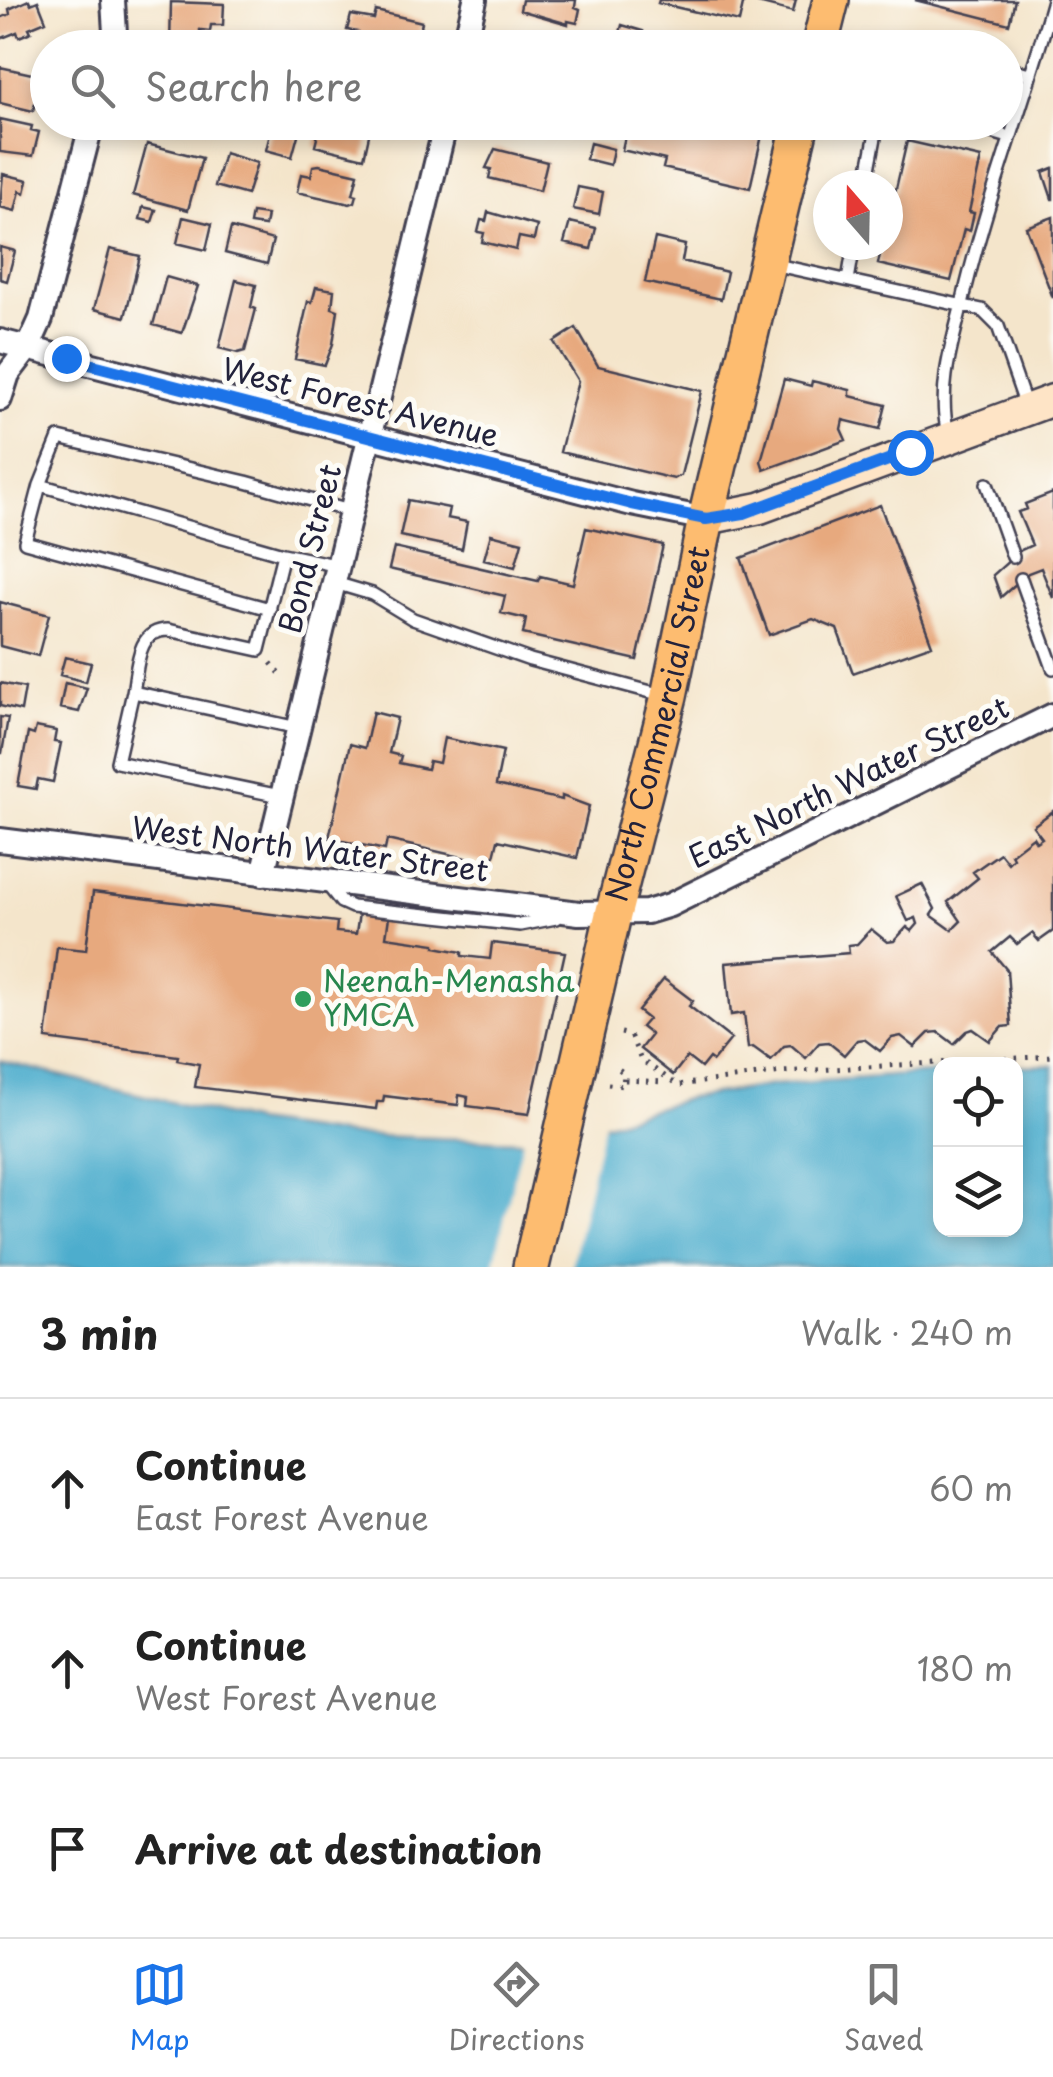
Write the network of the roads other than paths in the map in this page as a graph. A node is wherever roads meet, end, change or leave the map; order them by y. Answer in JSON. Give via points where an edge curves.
{"nodes":[{"id":1,"x":113,"y":0,"type":"edge"},
{"id":2,"x":476,"y":0,"type":"edge"},
{"id":3,"x":831,"y":0,"type":"edge"},
{"id":4,"x":1052,"y":0,"type":"edge"},
{"id":5,"x":114,"y":30,"type":"edge"},
{"id":6,"x":468,"y":30,"type":"edge"},
{"id":7,"x":824,"y":30,"type":"edge"},
{"id":8,"x":1023,"y":72,"type":"edge"},
{"id":9,"x":1030,"y":74,"type":"junction"},
{"id":10,"x":1023,"y":95,"type":"edge"},
{"id":11,"x":87,"y":140,"type":"edge"},
{"id":12,"x":442,"y":140,"type":"edge"},
{"id":13,"x":797,"y":140,"type":"edge"},
{"id":14,"x":875,"y":140,"type":"edge"},
{"id":15,"x":1008,"y":140,"type":"edge"},
{"id":16,"x":869,"y":170,"type":"edge"},
{"id":17,"x":851,"y":260,"type":"edge"},
{"id":18,"x":768,"y":262,"type":"junction"},
{"id":19,"x":848,"y":280,"type":"junction"},
{"id":20,"x":962,"y":303,"type":"junction"},
{"id":21,"x":0,"y":341,"type":"edge"},
{"id":22,"x":28,"y":348,"type":"junction"},
{"id":23,"x":0,"y":399,"type":"edge"},
{"id":24,"x":1040,"y":405,"type":"edge"},
{"id":25,"x":371,"y":436,"type":"junction"},
{"id":26,"x":949,"y":438,"type":"junction"},
{"id":27,"x":987,"y":484,"type":"dead end"},
{"id":28,"x":40,"y":485,"type":"junction"},
{"id":29,"x":353,"y":512,"type":"junction"},
{"id":30,"x":706,"y":519,"type":"junction"},
{"id":31,"x":282,"y":554,"type":"junction"},
{"id":32,"x":1013,"y":556,"type":"dead end"},
{"id":33,"x":337,"y":575,"type":"junction"},
{"id":34,"x":1021,"y":578,"type":"dead end"},
{"id":35,"x":270,"y":609,"type":"junction"},
{"id":36,"x":1053,"y":668,"type":"edge"},
{"id":37,"x":133,"y":692,"type":"junction"},
{"id":38,"x":669,"y":696,"type":"junction"},
{"id":39,"x":1053,"y":715,"type":"edge"},
{"id":40,"x":298,"y":728,"type":"junction"},
{"id":41,"x":280,"y":796,"type":"junction"},
{"id":42,"x":0,"y":840,"type":"edge"},
{"id":43,"x":263,"y":874,"type":"junction"},
{"id":44,"x":596,"y":914,"type":"junction"},
{"id":45,"x":531,"y":1267,"type":"edge"}],
"edges":[{"from":1,"to":5,"type":"street"},
{"from":2,"to":6,"type":"street"},
{"from":3,"to":7,"type":"main road"},
{"from":4,"to":9,"type":"lane"},
{"from":8,"to":9,"type":"lane"},
{"from":9,"to":10,"type":"lane"},
{"from":11,"to":22,"type":"street"},
{"from":12,"to":25,"type":"street","name":"Bond Street"},
{"from":13,"to":18,"type":"main road","name":"North Commercial Street"},
{"from":14,"to":16,"type":"lane"},
{"from":15,"to":20,"type":"lane"},
{"from":17,"to":19,"type":"lane"},
{"from":18,"to":19,"type":"lane"},
{"from":18,"to":30,"type":"main road","name":"North Commercial Street"},
{"from":19,"to":20,"type":"lane"},
{"from":20,"to":24,"type":"lane","via":[[998,326]]},
{"from":20,"to":26,"type":"lane","via":[[942,409]]},
{"from":21,"to":22,"type":"street","name":"West Forest Avenue"},
{"from":22,"to":23,"type":"street","via":[[8,374]]},
{"from":22,"to":25,"type":"street","name":"West Forest Avenue"},
{"from":24,"to":26,"type":"street"},
{"from":25,"to":29,"type":"street","name":"Bond Street"},
{"from":25,"to":30,"type":"street","name":"West Forest Avenue"},
{"from":26,"to":30,"type":"street","via":[[760,508]]},
{"from":27,"to":32,"type":"lane"},
{"from":28,"to":29,"type":"lane","via":[[59,438]]},
{"from":28,"to":31,"type":"lane"},
{"from":28,"to":35,"type":"lane","via":[[26,542]]},
{"from":29,"to":33,"type":"street","name":"Bond Street"},
{"from":30,"to":38,"type":"main road","name":"North Commercial Street"},
{"from":31,"to":33,"type":"lane"},
{"from":31,"to":35,"type":"lane"},
{"from":33,"to":38,"type":"lane","via":[[414,620],[530,660]]},
{"from":33,"to":40,"type":"street","name":"Bond Street"},
{"from":34,"to":36,"type":"lane"},
{"from":35,"to":37,"type":"lane","via":[[258,650],[154,631],[144,640]]},
{"from":37,"to":40,"type":"lane"},
{"from":37,"to":41,"type":"lane","via":[[117,762]]},
{"from":38,"to":44,"type":"main road","name":"North Commercial Street"},
{"from":39,"to":44,"type":"street","name":"East North Water Street","via":[[670,905]]},
{"from":40,"to":41,"type":"street","name":"Bond Street"},
{"from":41,"to":43,"type":"street","name":"Bond Street"},
{"from":42,"to":43,"type":"street","name":"West North Water Street"},
{"from":43,"to":44,"type":"street","name":"West North Water Street"},
{"from":44,"to":45,"type":"main road","name":"North Commercial Street","via":[[571,1098]]}]}
